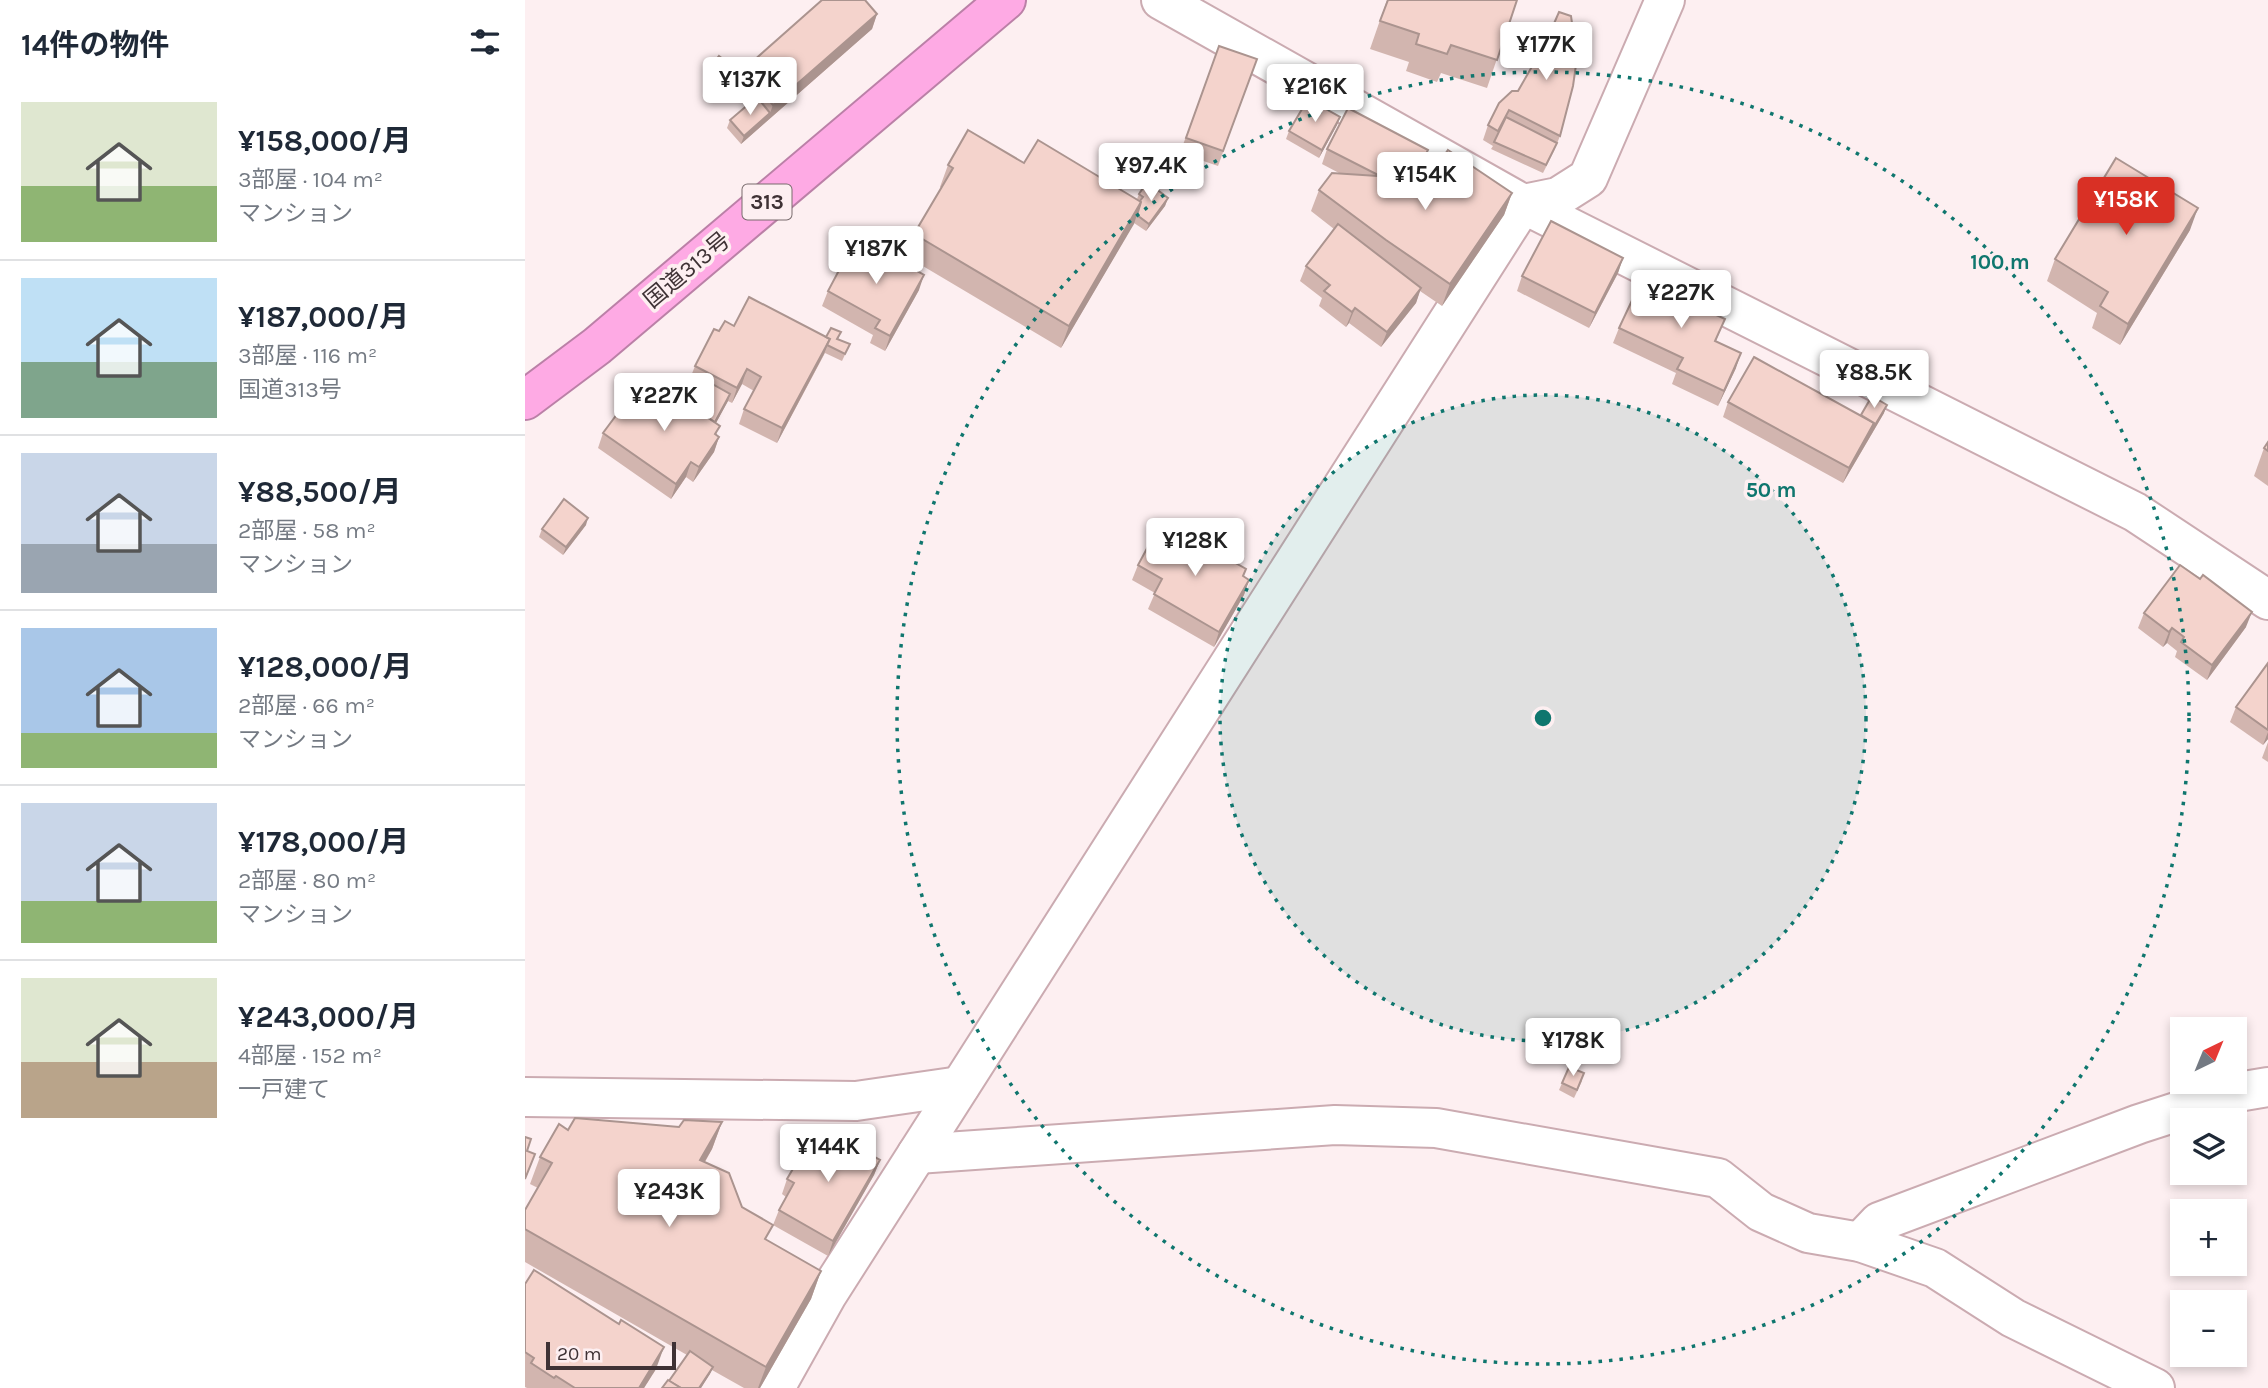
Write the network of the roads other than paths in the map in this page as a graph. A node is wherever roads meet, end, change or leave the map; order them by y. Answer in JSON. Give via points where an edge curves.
{"nodes":[{"id":1,"x":1006,"y":0,"type":"edge"},
{"id":2,"x":1161,"y":0,"type":"edge"},
{"id":3,"x":1665,"y":0,"type":"edge"},
{"id":4,"x":1523,"y":204,"type":"junction"},
{"id":5,"x":525,"y":400,"type":"edge"},
{"id":6,"x":2268,"y":600,"type":"edge"},
{"id":7,"x":960,"y":1086,"type":"junction"},
{"id":8,"x":2268,"y":1087,"type":"edge"},
{"id":9,"x":525,"y":1097,"type":"edge"},
{"id":10,"x":917,"y":1154,"type":"junction"},
{"id":11,"x":1860,"y":1242,"type":"junction"},
{"id":12,"x":775,"y":1388,"type":"edge"},
{"id":13,"x":2155,"y":1388,"type":"edge"}],
"edges":[{"from":1,"to":5,"type":"highway","name":"国道313号","number":"313","via":[[597,346]]},
{"from":2,"to":4,"type":"street"},
{"from":3,"to":4,"type":"street","via":[[1588,178],[1558,197]]},
{"from":4,"to":6,"type":"street","via":[[2135,512]]},
{"from":4,"to":7,"type":"street"},
{"from":7,"to":9,"type":"street","via":[[856,1101]]},
{"from":7,"to":10,"type":"street"},
{"from":8,"to":11,"type":"street","via":[[2139,1124],[1879,1222]]},
{"from":10,"to":11,"type":"street","via":[[1335,1125],[1436,1128],[1718,1178],[1761,1212],[1808,1233]]},
{"from":10,"to":12,"type":"street","via":[[827,1295]]},
{"from":11,"to":13,"type":"street","via":[[1935,1268],[2013,1318]]}]}
